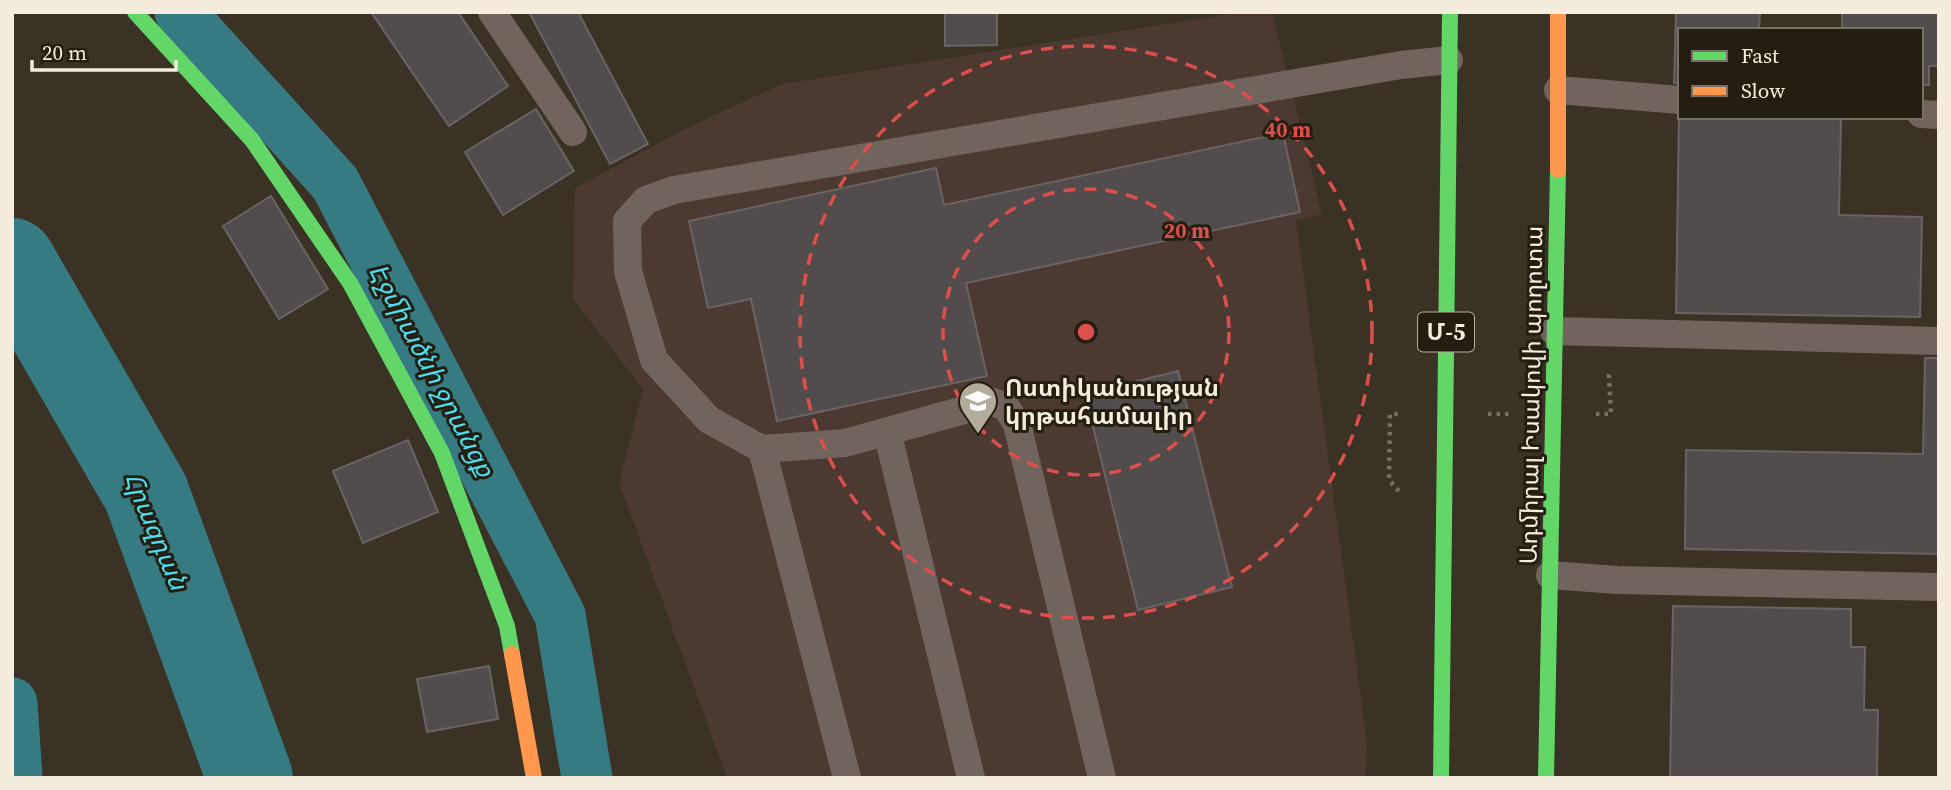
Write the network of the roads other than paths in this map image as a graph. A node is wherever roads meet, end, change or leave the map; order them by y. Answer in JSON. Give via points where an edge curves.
{"nodes":[{"id":1,"x":135,"y":12,"type":"edge"},
{"id":2,"x":492,"y":12,"type":"edge"},
{"id":3,"x":1450,"y":12,"type":"edge"},
{"id":4,"x":1558,"y":12,"type":"edge"},
{"id":5,"x":1448,"y":60,"type":"junction"},
{"id":6,"x":1558,"y":90,"type":"junction"},
{"id":7,"x":1678,"y":100,"type":"edge"},
{"id":8,"x":573,"y":132,"type":"dead end"},
{"id":9,"x":1554,"y":331,"type":"junction"},
{"id":10,"x":1939,"y":341,"type":"edge"},
{"id":11,"x":887,"y":430,"type":"junction"},
{"id":12,"x":762,"y":449,"type":"junction"},
{"id":13,"x":1549,"y":575,"type":"junction"},
{"id":14,"x":1939,"y":587,"type":"edge"},
{"id":15,"x":534,"y":778,"type":"edge"},
{"id":16,"x":847,"y":778,"type":"edge"},
{"id":17,"x":971,"y":778,"type":"edge"},
{"id":18,"x":1102,"y":778,"type":"edge"},
{"id":19,"x":1441,"y":778,"type":"edge"},
{"id":20,"x":1546,"y":778,"type":"edge"}],
"edges":[{"from":1,"to":15,"type":"main road","via":[[252,140],[350,283],[442,453],[507,626]]},
{"from":2,"to":8,"type":"lane"},
{"from":3,"to":5,"type":"main road","number":"Մ-5"},
{"from":4,"to":6,"type":"main road","name":"Ադմիրալ Իսակովի պողոտա"},
{"from":5,"to":12,"type":"lane","via":[[687,187],[646,200],[627,221],[628,271],[654,360],[709,419]]},
{"from":5,"to":19,"type":"main road","number":"Մ-5"},
{"from":6,"to":7,"type":"lane"},
{"from":6,"to":9,"type":"main road","name":"Ադմիրալ Իսակովի պողոտա"},
{"from":9,"to":10,"type":"lane"},
{"from":9,"to":13,"type":"main road","name":"Ադմիրալ Իսակովի պողոտա"},
{"from":11,"to":12,"type":"lane","via":[[845,443]]},
{"from":11,"to":17,"type":"lane"},
{"from":11,"to":18,"type":"lane","via":[[993,402],[1006,407],[1017,424]]},
{"from":12,"to":16,"type":"lane"},
{"from":13,"to":14,"type":"lane"},
{"from":13,"to":20,"type":"main road","name":"Ադմիրալ Իսակովի պողոտա"}]}
